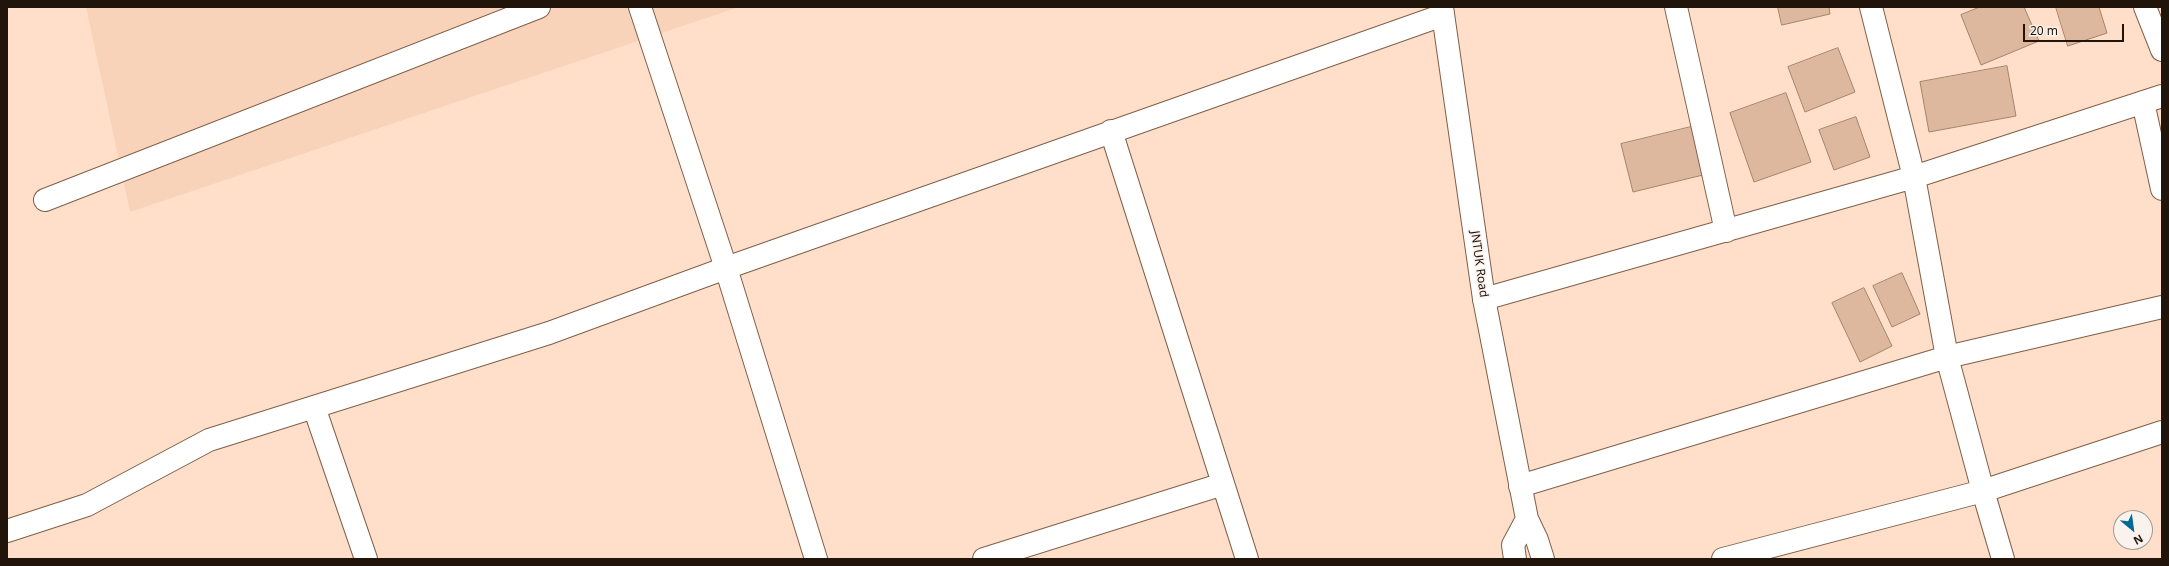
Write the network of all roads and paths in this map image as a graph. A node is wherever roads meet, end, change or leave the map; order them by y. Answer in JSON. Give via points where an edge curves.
{"nodes":[{"id":1,"x":538,"y":7,"type":"edge"},
{"id":2,"x":640,"y":7,"type":"edge"},
{"id":3,"x":1676,"y":7,"type":"edge"},
{"id":4,"x":1871,"y":7,"type":"edge"},
{"id":5,"x":2145,"y":7,"type":"edge"},
{"id":6,"x":1443,"y":11,"type":"edge"},
{"id":7,"x":2162,"y":50,"type":"edge"},
{"id":8,"x":2152,"y":99,"type":"edge"},
{"id":9,"x":1111,"y":131,"type":"junction"},
{"id":10,"x":1914,"y":177,"type":"junction"},
{"id":11,"x":2162,"y":189,"type":"edge"},
{"id":12,"x":44,"y":200,"type":"dead end"},
{"id":13,"x":1726,"y":231,"type":"junction"},
{"id":14,"x":726,"y":268,"type":"junction"},
{"id":15,"x":1484,"y":299,"type":"junction"},
{"id":16,"x":2162,"y":307,"type":"edge"},
{"id":17,"x":1948,"y":357,"type":"junction"},
{"id":18,"x":314,"y":407,"type":"junction"},
{"id":19,"x":2162,"y":432,"type":"edge"},
{"id":20,"x":1223,"y":484,"type":"junction"},
{"id":21,"x":1520,"y":486,"type":"junction"},
{"id":22,"x":1983,"y":491,"type":"junction"},
{"id":23,"x":1527,"y":519,"type":"junction"},
{"id":24,"x":7,"y":531,"type":"edge"},
{"id":25,"x":366,"y":559,"type":"edge"},
{"id":26,"x":816,"y":559,"type":"edge"},
{"id":27,"x":984,"y":559,"type":"edge"},
{"id":28,"x":1247,"y":559,"type":"edge"},
{"id":29,"x":1516,"y":559,"type":"edge"},
{"id":30,"x":1543,"y":559,"type":"edge"},
{"id":31,"x":1723,"y":559,"type":"edge"},
{"id":32,"x":2004,"y":559,"type":"edge"}],
"edges":[{"from":1,"to":12,"type":"street"},
{"from":2,"to":14,"type":"street"},
{"from":3,"to":13,"type":"street"},
{"from":4,"to":10,"type":"street"},
{"from":5,"to":7,"type":"street"},
{"from":6,"to":9,"type":"street"},
{"from":6,"to":15,"type":"street","name":"JNTUK Road"},
{"from":8,"to":10,"type":"street"},
{"from":8,"to":11,"type":"street"},
{"from":9,"to":14,"type":"street"},
{"from":9,"to":20,"type":"street"},
{"from":10,"to":13,"type":"street"},
{"from":10,"to":17,"type":"street"},
{"from":13,"to":15,"type":"street"},
{"from":14,"to":18,"type":"street","via":[[549,334]]},
{"from":14,"to":26,"type":"street"},
{"from":15,"to":21,"type":"street","name":"JNTUK Road"},
{"from":16,"to":17,"type":"street"},
{"from":17,"to":21,"type":"street"},
{"from":17,"to":22,"type":"street"},
{"from":18,"to":24,"type":"street","via":[[209,440],[87,505]]},
{"from":18,"to":25,"type":"street"},
{"from":19,"to":22,"type":"street"},
{"from":20,"to":27,"type":"street"},
{"from":20,"to":28,"type":"street"},
{"from":21,"to":23,"type":"street","name":"JNTUK Road"},
{"from":22,"to":31,"type":"street"},
{"from":22,"to":32,"type":"street"},
{"from":23,"to":29,"type":"street","via":[[1513,545]]},
{"from":23,"to":30,"type":"street","name":"JNTUK Road","via":[[1538,540]]}]}
